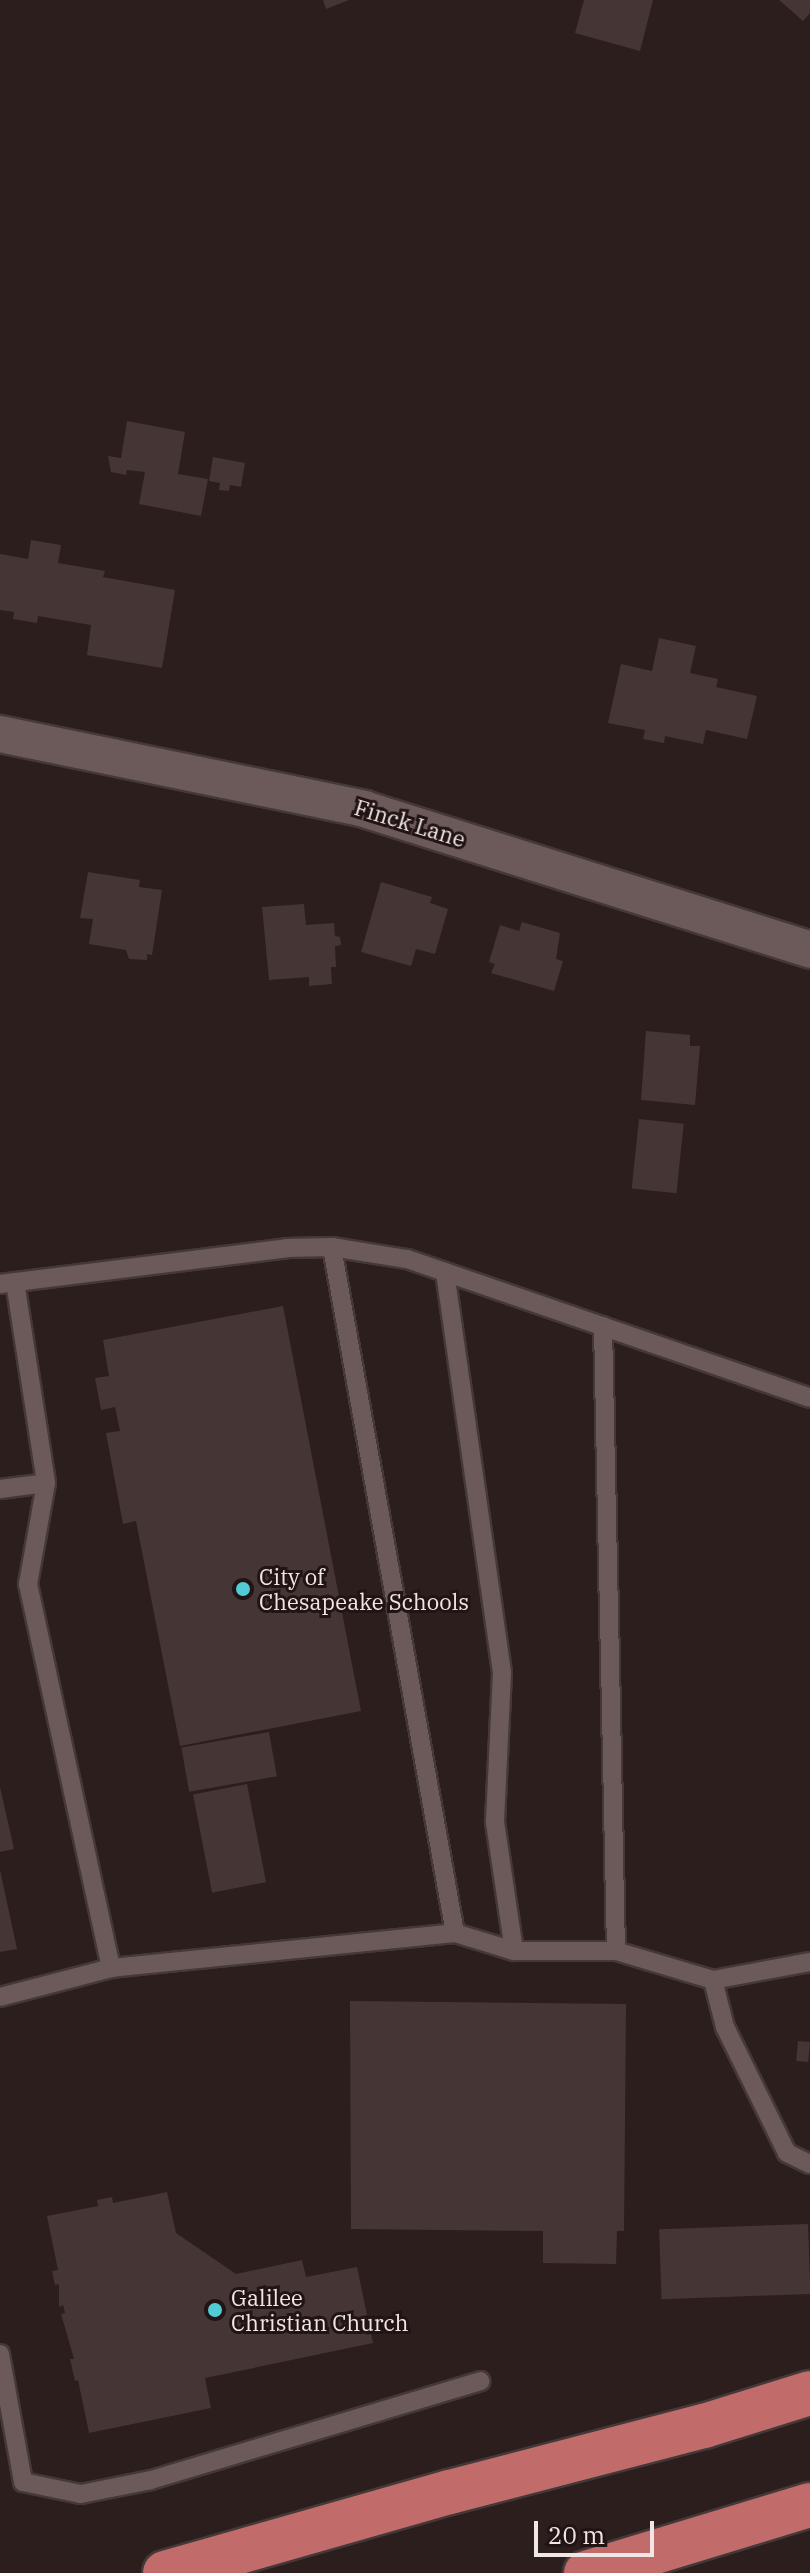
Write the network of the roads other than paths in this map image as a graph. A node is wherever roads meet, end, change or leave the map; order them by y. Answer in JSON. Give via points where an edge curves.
{"nodes":[{"id":1,"x":0,"y":734,"type":"edge"},
{"id":2,"x":810,"y":950,"type":"edge"},
{"id":3,"x":332,"y":1247,"type":"junction"},
{"id":4,"x":445,"y":1272,"type":"junction"},
{"id":5,"x":7,"y":1283,"type":"edge"},
{"id":6,"x":603,"y":1326,"type":"junction"},
{"id":7,"x":810,"y":1398,"type":"edge"},
{"id":8,"x":46,"y":1483,"type":"junction"},
{"id":9,"x":0,"y":1489,"type":"edge"},
{"id":10,"x":455,"y":1933,"type":"junction"},
{"id":11,"x":514,"y":1951,"type":"junction"},
{"id":12,"x":616,"y":1951,"type":"junction"},
{"id":13,"x":810,"y":1962,"type":"edge"},
{"id":14,"x":111,"y":1968,"type":"junction"},
{"id":15,"x":713,"y":1980,"type":"junction"},
{"id":16,"x":0,"y":1997,"type":"edge"},
{"id":17,"x":810,"y":2164,"type":"edge"},
{"id":18,"x":0,"y":2354,"type":"edge"},
{"id":19,"x":480,"y":2381,"type":"dead end"},
{"id":20,"x":810,"y":2393,"type":"edge"},
{"id":21,"x":810,"y":2505,"type":"edge"},
{"id":22,"x":165,"y":2573,"type":"edge"},
{"id":23,"x":586,"y":2573,"type":"edge"}],
"edges":[{"from":1,"to":2,"type":"street","name":"Finck Lane","via":[[364,809]]},
{"from":3,"to":4,"type":"lane","via":[[407,1259]]},
{"from":3,"to":5,"type":"lane"},
{"from":3,"to":10,"type":"lane"},
{"from":4,"to":6,"type":"lane"},
{"from":4,"to":11,"type":"lane","via":[[502,1673],[495,1822]]},
{"from":5,"to":8,"type":"lane"},
{"from":6,"to":7,"type":"lane"},
{"from":6,"to":12,"type":"lane"},
{"from":8,"to":9,"type":"lane"},
{"from":8,"to":14,"type":"lane","via":[[28,1584]]},
{"from":10,"to":11,"type":"lane"},
{"from":10,"to":14,"type":"lane"},
{"from":11,"to":12,"type":"lane"},
{"from":12,"to":15,"type":"lane"},
{"from":13,"to":15,"type":"lane"},
{"from":14,"to":16,"type":"lane"},
{"from":15,"to":17,"type":"lane","via":[[725,2027],[787,2153]]},
{"from":18,"to":19,"type":"lane","via":[[23,2482],[81,2494],[151,2480]]},
{"from":20,"to":22,"type":"highway"},
{"from":21,"to":23,"type":"highway"}]}
